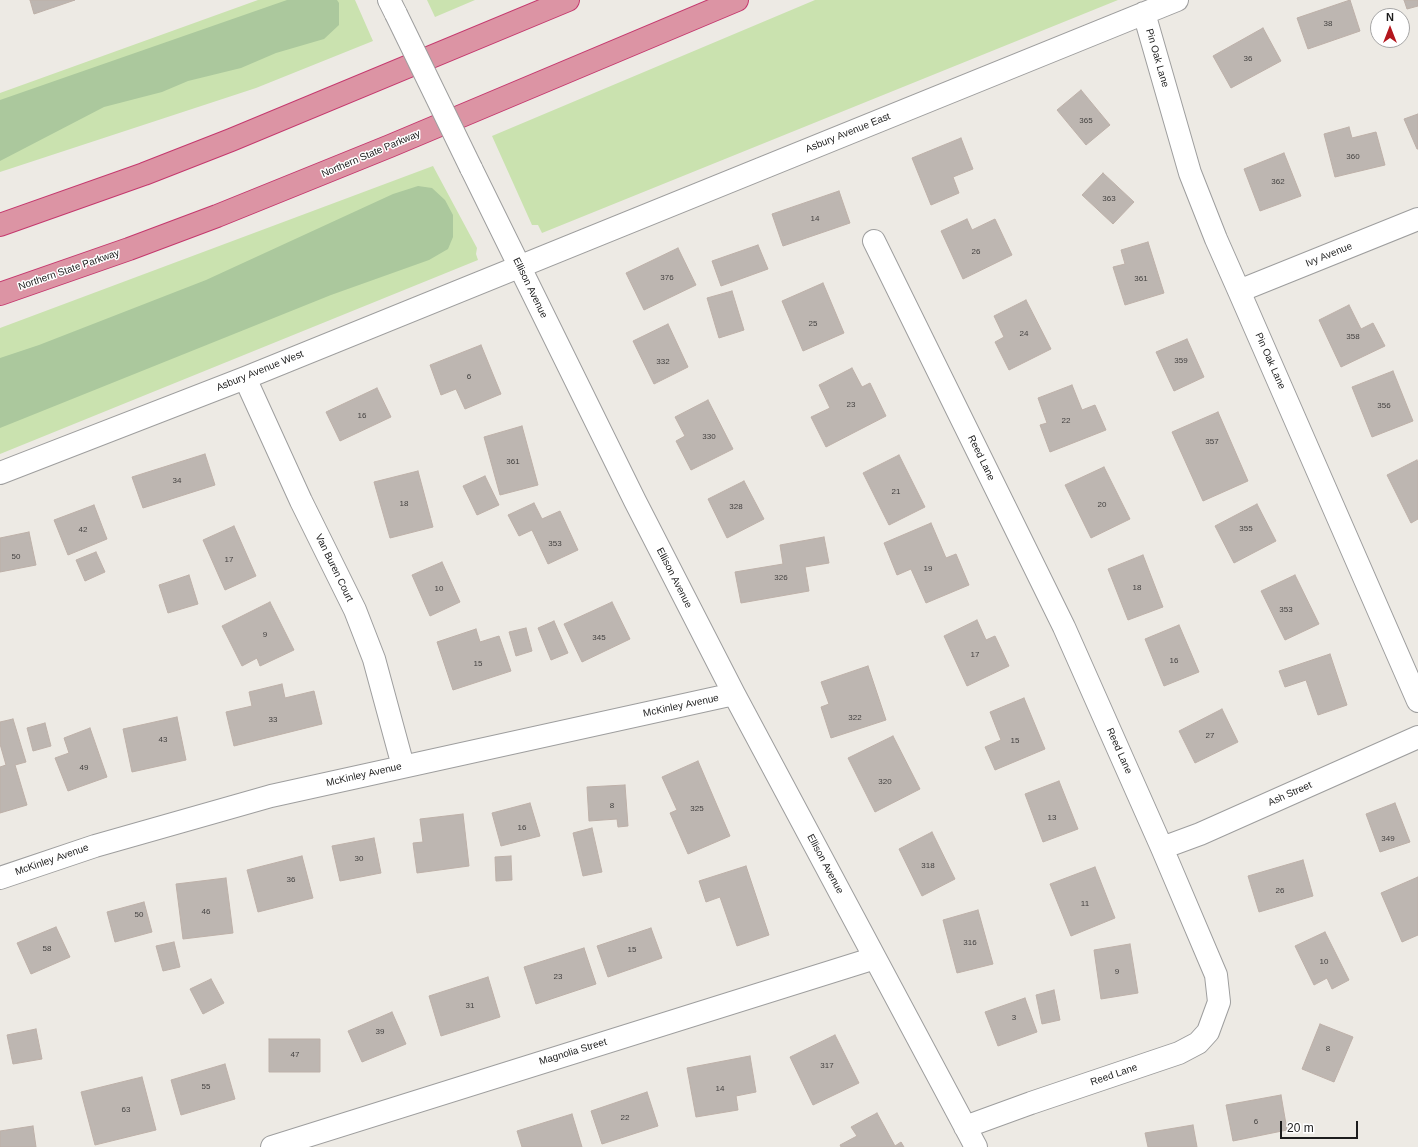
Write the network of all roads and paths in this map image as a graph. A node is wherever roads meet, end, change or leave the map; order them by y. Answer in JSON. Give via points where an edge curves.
{"nodes":[{"id":1,"x":568,"y":0,"type":"edge"},
{"id":2,"x":737,"y":0,"type":"edge"},
{"id":3,"x":1177,"y":0,"type":"edge"},
{"id":4,"x":392,"y":7,"type":"edge"},
{"id":5,"x":1144,"y":13,"type":"junction"},
{"id":6,"x":1418,"y":219,"type":"edge"},
{"id":7,"x":0,"y":225,"type":"edge"},
{"id":8,"x":874,"y":241,"type":"dead end"},
{"id":9,"x":519,"y":266,"type":"junction"},
{"id":10,"x":1239,"y":291,"type":"junction"},
{"id":11,"x":0,"y":294,"type":"edge"},
{"id":12,"x":245,"y":378,"type":"junction"},
{"id":13,"x":0,"y":473,"type":"edge"},
{"id":14,"x":734,"y":694,"type":"junction"},
{"id":15,"x":1418,"y":701,"type":"edge"},
{"id":16,"x":1418,"y":737,"type":"edge"},
{"id":17,"x":403,"y":766,"type":"junction"},
{"id":18,"x":1162,"y":848,"type":"junction"},
{"id":19,"x":0,"y":878,"type":"edge"},
{"id":20,"x":875,"y":958,"type":"junction"},
{"id":21,"x":965,"y":1127,"type":"junction"},
{"id":22,"x":273,"y":1147,"type":"edge"},
{"id":23,"x":976,"y":1147,"type":"edge"}],
"edges":[{"from":1,"to":7,"type":"highway","via":[[231,140]]},
{"from":2,"to":11,"type":"highway","name":"Northern State Parkway","via":[[268,196],[129,249]]},
{"from":3,"to":5,"type":"street","name":"Asbury Avenue East"},
{"from":4,"to":9,"type":"street","name":"Ellison Avenue","bridge":true},
{"from":5,"to":9,"type":"street","name":"Asbury Avenue East"},
{"from":5,"to":10,"type":"street","name":"Pin Oak Lane","via":[[1190,173]]},
{"from":6,"to":10,"type":"street","name":"Ivy Avenue"},
{"from":8,"to":18,"type":"street","name":"Reed Lane","via":[[1064,627]]},
{"from":9,"to":12,"type":"street","name":"Asbury Avenue West"},
{"from":9,"to":14,"type":"street","name":"Ellison Avenue"},
{"from":10,"to":15,"type":"street","name":"Pin Oak Lane"},
{"from":12,"to":13,"type":"street","name":"Asbury Avenue West"},
{"from":12,"to":17,"type":"street","name":"Van Buren Court","via":[[354,610],[371,652]]},
{"from":14,"to":17,"type":"street","name":"McKinley Avenue"},
{"from":14,"to":20,"type":"street","name":"Ellison Avenue"},
{"from":16,"to":18,"type":"street","name":"Ash Street","via":[[1200,834]]},
{"from":17,"to":19,"type":"street","name":"McKinley Avenue","via":[[263,799],[95,846]]},
{"from":18,"to":21,"type":"street","name":"Reed Lane","via":[[1216,975],[1219,1002],[1208,1032],[1198,1043],[1179,1053]]},
{"from":20,"to":21,"type":"street","name":"Ellison Avenue"},
{"from":20,"to":22,"type":"street","name":"Magnolia Street"},
{"from":21,"to":23,"type":"street","name":"Ellison Avenue"}]}
